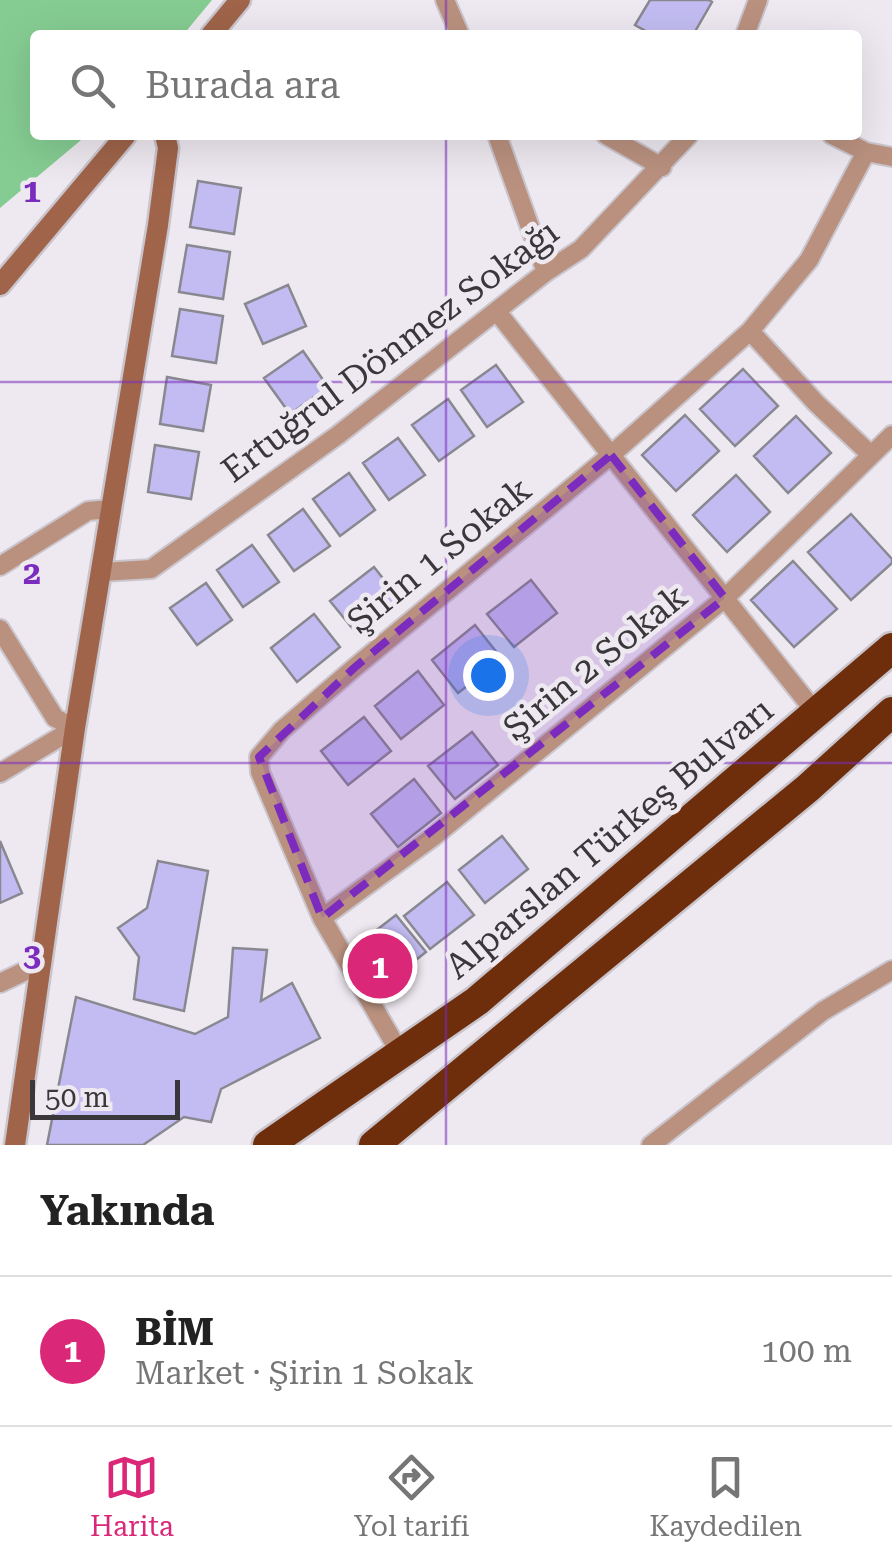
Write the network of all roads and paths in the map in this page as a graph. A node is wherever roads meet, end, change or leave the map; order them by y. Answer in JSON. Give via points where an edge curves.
{"nodes":[{"id":1,"x":240,"y":0,"type":"edge"},
{"id":2,"x":445,"y":0,"type":"edge"},
{"id":3,"x":758,"y":0,"type":"edge"},
{"id":4,"x":215,"y":30,"type":"edge"},
{"id":5,"x":458,"y":30,"type":"edge"},
{"id":6,"x":747,"y":30,"type":"edge"},
{"id":7,"x":122,"y":140,"type":"edge"},
{"id":8,"x":166,"y":140,"type":"edge"},
{"id":9,"x":499,"y":140,"type":"edge"},
{"id":10,"x":615,"y":140,"type":"edge"},
{"id":11,"x":685,"y":140,"type":"edge"},
{"id":12,"x":842,"y":140,"type":"edge"},
{"id":13,"x":866,"y":152,"type":"junction"},
{"id":14,"x":892,"y":157,"type":"edge"},
{"id":15,"x":662,"y":167,"type":"junction"},
{"id":16,"x":546,"y":272,"type":"junction"},
{"id":17,"x":0,"y":284,"type":"edge"},
{"id":18,"x":498,"y":313,"type":"junction"},
{"id":19,"x":750,"y":331,"type":"junction"},
{"id":20,"x":892,"y":435,"type":"edge"},
{"id":21,"x":870,"y":454,"type":"junction"},
{"id":22,"x":611,"y":456,"type":"junction"},
{"id":23,"x":110,"y":509,"type":"junction"},
{"id":24,"x":0,"y":566,"type":"edge"},
{"id":25,"x":102,"y":572,"type":"junction"},
{"id":26,"x":724,"y":598,"type":"junction"},
{"id":27,"x":0,"y":629,"type":"edge"},
{"id":28,"x":892,"y":648,"type":"edge"},
{"id":29,"x":892,"y":712,"type":"edge"},
{"id":30,"x":816,"y":713,"type":"junction"},
{"id":31,"x":76,"y":728,"type":"junction"},
{"id":32,"x":0,"y":773,"type":"edge"},
{"id":33,"x":322,"y":918,"type":"junction"},
{"id":34,"x":42,"y":963,"type":"junction"},
{"id":35,"x":892,"y":970,"type":"edge"},
{"id":36,"x":0,"y":983,"type":"edge"},
{"id":37,"x":400,"y":1053,"type":"junction"},
{"id":38,"x":16,"y":1145,"type":"edge"},
{"id":39,"x":268,"y":1145,"type":"edge"},
{"id":40,"x":374,"y":1145,"type":"edge"},
{"id":41,"x":651,"y":1145,"type":"edge"}],
"edges":[{"from":1,"to":4,"type":"street"},
{"from":2,"to":5,"type":"street"},
{"from":3,"to":6,"type":"street"},
{"from":7,"to":17,"type":"street"},
{"from":8,"to":23,"type":"street"},
{"from":9,"to":16,"type":"street"},
{"from":10,"to":15,"type":"street"},
{"from":11,"to":15,"type":"street","name":"Ertuğrul Dönmez Sokağı"},
{"from":12,"to":13,"type":"street"},
{"from":13,"to":14,"type":"street"},
{"from":13,"to":19,"type":"street","name":"Şirin 1 Sokak","via":[[808,260]]},
{"from":15,"to":16,"type":"street","name":"Ertuğrul Dönmez Sokağı","via":[[581,250]]},
{"from":16,"to":18,"type":"street","name":"Ertuğrul Dönmez Sokağı"},
{"from":18,"to":22,"type":"street"},
{"from":18,"to":25,"type":"street","name":"Ertuğrul Dönmez Sokağı","via":[[151,568]]},
{"from":19,"to":21,"type":"street"},
{"from":19,"to":22,"type":"street","name":"Şirin 1 Sokak"},
{"from":20,"to":21,"type":"street","name":"Şirin 2 Sokak"},
{"from":21,"to":26,"type":"street","name":"Şirin 2 Sokak"},
{"from":22,"to":26,"type":"street"},
{"from":22,"to":33,"type":"street","name":"Şirin 1 Sokak","via":[[354,668],[259,757]]},
{"from":23,"to":24,"type":"street","via":[[88,511]]},
{"from":23,"to":25,"type":"street"},
{"from":25,"to":31,"type":"street"},
{"from":26,"to":30,"type":"street"},
{"from":26,"to":33,"type":"street","name":"Şirin 2 Sokak","via":[[433,837]]},
{"from":27,"to":31,"type":"street","via":[[55,718]]},
{"from":28,"to":30,"type":"highway","name":"Alparslan Türkeş Bulvarı"},
{"from":29,"to":40,"type":"highway"},
{"from":30,"to":37,"type":"highway","name":"Alparslan Türkeş Bulvarı","via":[[477,1001]]},
{"from":31,"to":32,"type":"street"},
{"from":31,"to":34,"type":"street"},
{"from":33,"to":37,"type":"street","name":"Şirin 1 Sokak"},
{"from":34,"to":36,"type":"street"},
{"from":34,"to":38,"type":"street"},
{"from":35,"to":41,"type":"street","via":[[823,1011]]},
{"from":37,"to":39,"type":"highway","name":"Alparslan Türkeş Bulvarı"}]}
